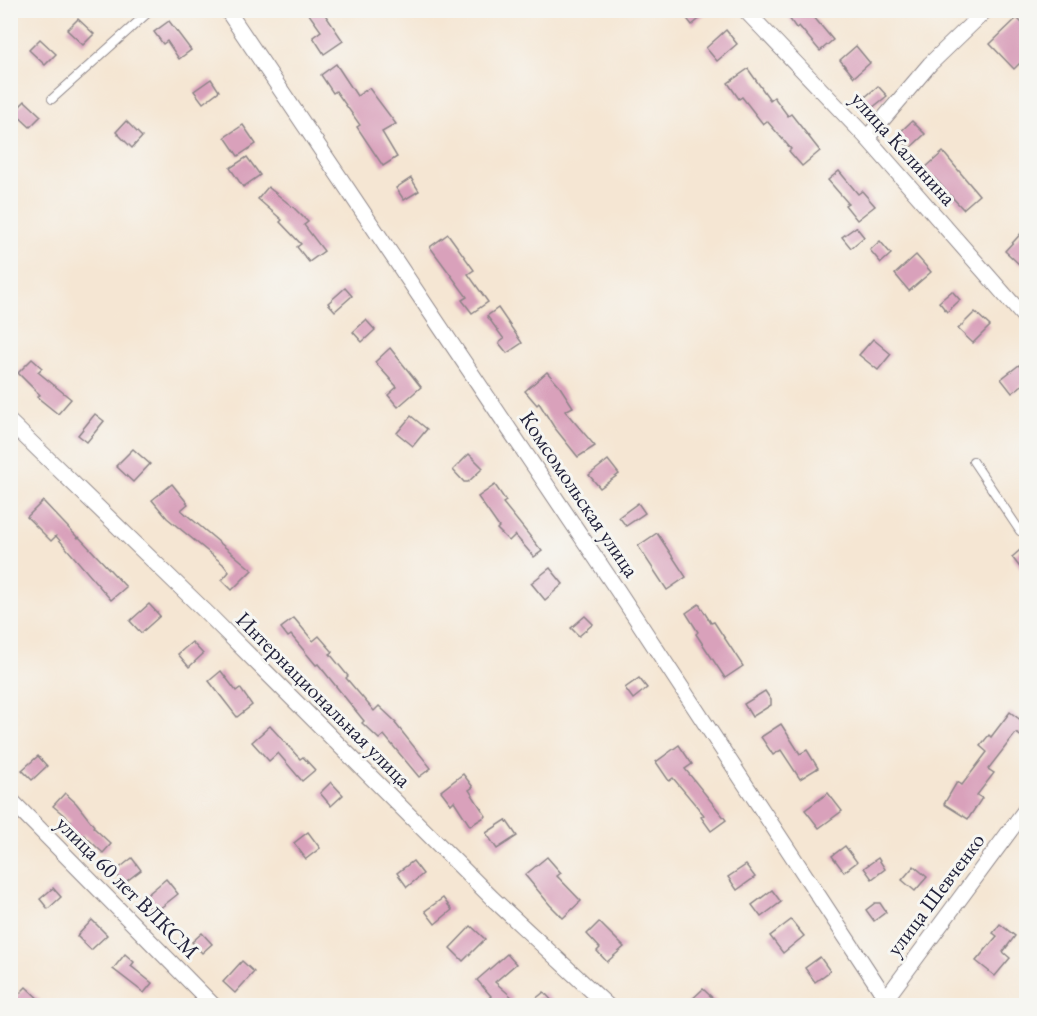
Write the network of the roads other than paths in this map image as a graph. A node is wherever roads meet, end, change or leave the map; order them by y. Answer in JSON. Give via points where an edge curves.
{"nodes":[{"id":1,"x":151,"y":10,"type":"edge"},
{"id":2,"x":227,"y":10,"type":"edge"},
{"id":3,"x":745,"y":10,"type":"edge"},
{"id":4,"x":986,"y":10,"type":"edge"},
{"id":5,"x":52,"y":99,"type":"dead end"},
{"id":6,"x":867,"y":138,"type":"junction"},
{"id":7,"x":1026,"y":319,"type":"edge"},
{"id":8,"x":10,"y":422,"type":"edge"},
{"id":9,"x":973,"y":461,"type":"dead end"},
{"id":10,"x":1026,"y":526,"type":"edge"},
{"id":11,"x":10,"y":799,"type":"edge"},
{"id":12,"x":1026,"y":808,"type":"edge"},
{"id":13,"x":886,"y":1003,"type":"edge"},
{"id":14,"x":214,"y":1005,"type":"edge"},
{"id":15,"x":608,"y":1005,"type":"edge"}],
"edges":[{"from":1,"to":5,"type":"lane"},
{"from":2,"to":13,"type":"street","name":"Комсомольская улица","via":[[611,581]]},
{"from":3,"to":6,"type":"street","name":"улица Калинина"},
{"from":4,"to":6,"type":"street","via":[[930,64]]},
{"from":6,"to":7,"type":"street","name":"улица Калинина"},
{"from":8,"to":15,"type":"street","name":"Интернациональная улица","via":[[492,898]]},
{"from":9,"to":10,"type":"lane","via":[[1020,531]]},
{"from":11,"to":14,"type":"street","name":"улица 60 лет ВЛКСМ"},
{"from":12,"to":13,"type":"street","name":"улица Шевченко"}]}
